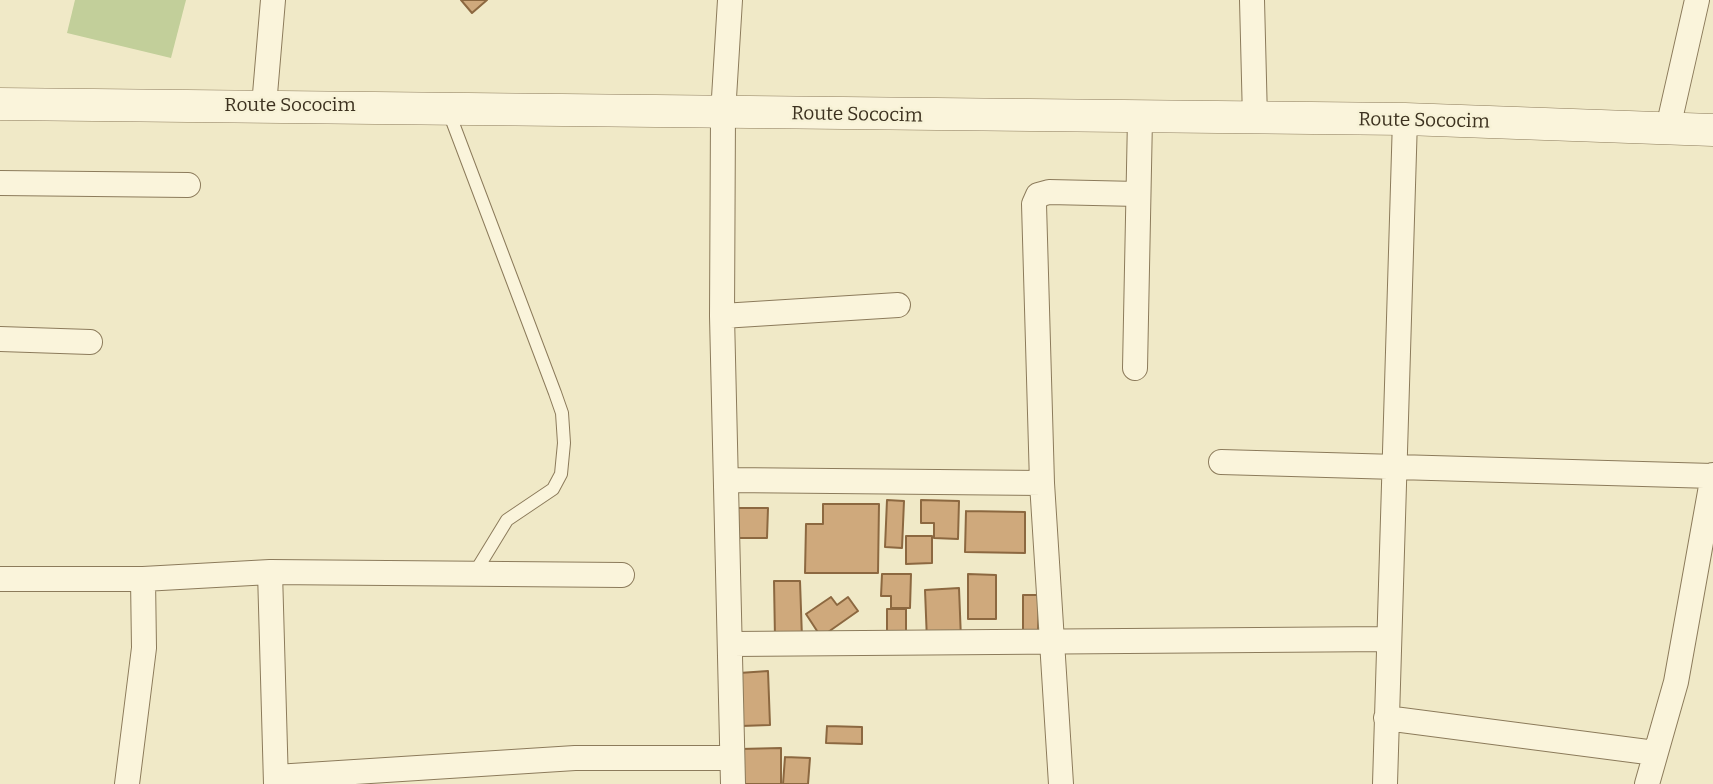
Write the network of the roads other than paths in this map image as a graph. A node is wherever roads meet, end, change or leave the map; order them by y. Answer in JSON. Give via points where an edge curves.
{"nodes":[{"id":1,"x":273,"y":0,"type":"edge"},
{"id":2,"x":730,"y":0,"type":"edge"},
{"id":3,"x":1252,"y":0,"type":"edge"},
{"id":4,"x":1697,"y":0,"type":"edge"},
{"id":5,"x":0,"y":104,"type":"edge"},
{"id":6,"x":264,"y":106,"type":"junction"},
{"id":7,"x":447,"y":107,"type":"junction"},
{"id":8,"x":723,"y":114,"type":"junction"},
{"id":9,"x":1140,"y":118,"type":"junction"},
{"id":10,"x":1255,"y":119,"type":"junction"},
{"id":11,"x":1405,"y":119,"type":"junction"},
{"id":12,"x":1668,"y":128,"type":"junction"},
{"id":13,"x":1713,"y":130,"type":"edge"},
{"id":14,"x":0,"y":183,"type":"edge"},
{"id":15,"x":188,"y":185,"type":"dead end"},
{"id":16,"x":1138,"y":194,"type":"junction"},
{"id":17,"x":898,"y":304,"type":"dead end"},
{"id":18,"x":722,"y":316,"type":"junction"},
{"id":19,"x":0,"y":339,"type":"edge"},
{"id":20,"x":90,"y":342,"type":"dead end"},
{"id":21,"x":1135,"y":368,"type":"dead end"},
{"id":22,"x":1221,"y":462,"type":"dead end"},
{"id":23,"x":1394,"y":468,"type":"junction"},
{"id":24,"x":1713,"y":476,"type":"edge"},
{"id":25,"x":728,"y":480,"type":"junction"},
{"id":26,"x":1042,"y":483,"type":"junction"},
{"id":27,"x":270,"y":572,"type":"junction"},
{"id":28,"x":474,"y":574,"type":"junction"},
{"id":29,"x":622,"y":575,"type":"dead end"},
{"id":30,"x":0,"y":579,"type":"edge"},
{"id":31,"x":144,"y":579,"type":"junction"},
{"id":32,"x":1389,"y":639,"type":"junction"},
{"id":33,"x":1052,"y":643,"type":"junction"},
{"id":34,"x":732,"y":644,"type":"junction"},
{"id":35,"x":1386,"y":718,"type":"junction"},
{"id":36,"x":1654,"y":753,"type":"junction"},
{"id":37,"x":733,"y":758,"type":"junction"},
{"id":38,"x":276,"y":781,"type":"edge"},
{"id":39,"x":127,"y":784,"type":"edge"},
{"id":40,"x":733,"y":784,"type":"edge"},
{"id":41,"x":1061,"y":784,"type":"edge"},
{"id":42,"x":1385,"y":784,"type":"edge"},
{"id":43,"x":1647,"y":784,"type":"edge"}],
"edges":[{"from":1,"to":6,"type":"street"},
{"from":2,"to":8,"type":"street"},
{"from":3,"to":10,"type":"street"},
{"from":4,"to":12,"type":"street"},
{"from":5,"to":6,"type":"street","name":"Route Sococim"},
{"from":6,"to":7,"type":"street","name":"Route Sococim"},
{"from":7,"to":8,"type":"street","name":"Route Sococim"},
{"from":7,"to":28,"type":"lane","via":[[562,413],[564,443],[561,474],[553,489],[507,520]]},
{"from":8,"to":9,"type":"street","name":"Route Sococim"},
{"from":8,"to":18,"type":"street"},
{"from":9,"to":10,"type":"street","name":"Route Sococim"},
{"from":9,"to":16,"type":"street"},
{"from":10,"to":11,"type":"street","name":"Route Sococim"},
{"from":11,"to":12,"type":"street","name":"Route Sococim"},
{"from":11,"to":23,"type":"street"},
{"from":12,"to":13,"type":"street","name":"Route Sococim"},
{"from":14,"to":15,"type":"street"},
{"from":16,"to":21,"type":"street"},
{"from":16,"to":26,"type":"street","via":[[1049,192],[1038,195],[1034,204]]},
{"from":17,"to":18,"type":"street"},
{"from":18,"to":25,"type":"street"},
{"from":19,"to":20,"type":"street"},
{"from":22,"to":23,"type":"street"},
{"from":23,"to":24,"type":"street"},
{"from":23,"to":32,"type":"street"},
{"from":24,"to":36,"type":"street","via":[[1676,682]]},
{"from":25,"to":26,"type":"street"},
{"from":25,"to":34,"type":"street"},
{"from":26,"to":33,"type":"street"},
{"from":27,"to":28,"type":"street"},
{"from":27,"to":31,"type":"street"},
{"from":27,"to":38,"type":"street"},
{"from":28,"to":29,"type":"street"},
{"from":30,"to":31,"type":"street"},
{"from":31,"to":39,"type":"street","via":[[144,648]]},
{"from":32,"to":33,"type":"street"},
{"from":32,"to":35,"type":"street"},
{"from":33,"to":34,"type":"street"},
{"from":33,"to":41,"type":"street"},
{"from":34,"to":37,"type":"street"},
{"from":35,"to":36,"type":"street"},
{"from":35,"to":42,"type":"street"},
{"from":36,"to":43,"type":"street"},
{"from":37,"to":38,"type":"street","via":[[575,758]]},
{"from":37,"to":40,"type":"street"}]}
